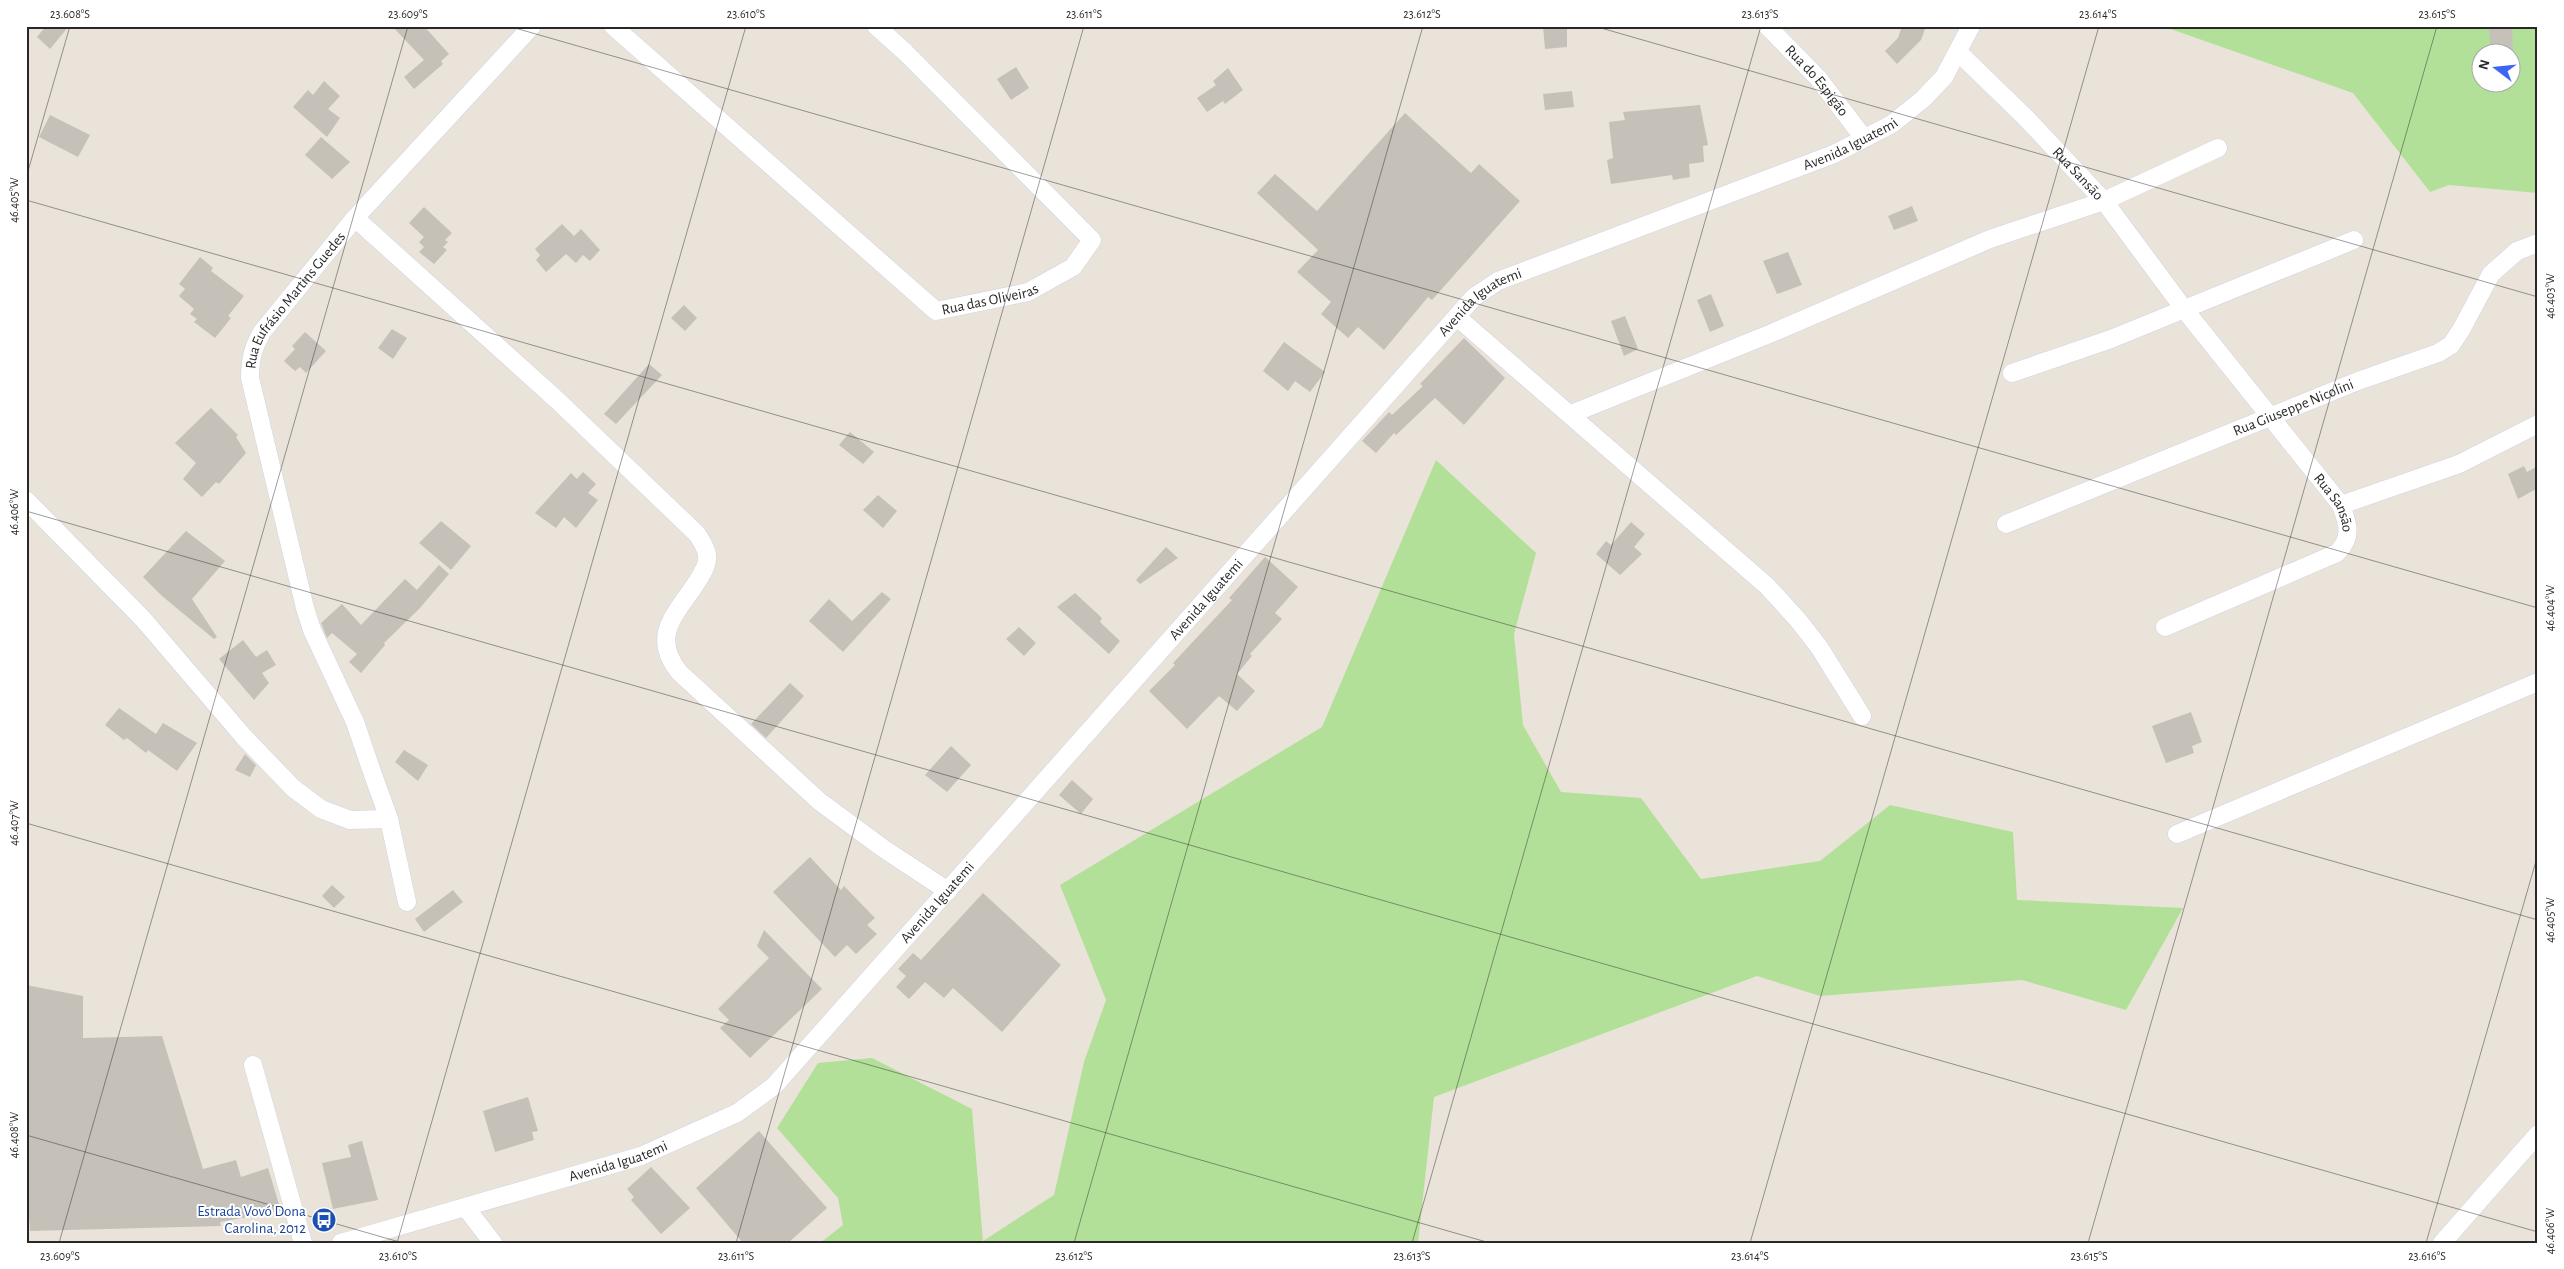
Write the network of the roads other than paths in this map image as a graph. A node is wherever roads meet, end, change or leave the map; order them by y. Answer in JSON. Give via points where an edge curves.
{"nodes":[{"id":1,"x":532,"y":26,"type":"edge"},
{"id":2,"x":613,"y":26,"type":"edge"},
{"id":3,"x":876,"y":26,"type":"edge"},
{"id":4,"x":1767,"y":26,"type":"edge"},
{"id":5,"x":1971,"y":26,"type":"edge"},
{"id":6,"x":1958,"y":52,"type":"junction"},
{"id":7,"x":1863,"y":137,"type":"junction"},
{"id":8,"x":2218,"y":148,"type":"dead end"},
{"id":9,"x":2104,"y":201,"type":"junction"},
{"id":10,"x":355,"y":218,"type":"junction"},
{"id":11,"x":2354,"y":240,"type":"dead end"},
{"id":12,"x":2538,"y":243,"type":"edge"},
{"id":13,"x":2184,"y":309,"type":"junction"},
{"id":14,"x":1457,"y":317,"type":"junction"},
{"id":15,"x":2012,"y":373,"type":"dead end"},
{"id":16,"x":1571,"y":414,"type":"junction"},
{"id":17,"x":2270,"y":418,"type":"junction"},
{"id":18,"x":2538,"y":424,"type":"edge"},
{"id":19,"x":26,"y":500,"type":"edge"},
{"id":20,"x":2341,"y":505,"type":"junction"},
{"id":21,"x":2006,"y":524,"type":"dead end"},
{"id":22,"x":2165,"y":626,"type":"dead end"},
{"id":23,"x":2538,"y":682,"type":"edge"},
{"id":24,"x":1862,"y":716,"type":"dead end"},
{"id":25,"x":389,"y":820,"type":"junction"},
{"id":26,"x":2177,"y":834,"type":"dead end"},
{"id":27,"x":948,"y":891,"type":"junction"},
{"id":28,"x":407,"y":902,"type":"dead end"},
{"id":29,"x":253,"y":1065,"type":"dead end"},
{"id":30,"x":2538,"y":1134,"type":"edge"},
{"id":31,"x":466,"y":1208,"type":"junction"},
{"id":32,"x":303,"y":1243,"type":"edge"},
{"id":33,"x":341,"y":1243,"type":"edge"},
{"id":34,"x":493,"y":1243,"type":"edge"},
{"id":35,"x":2442,"y":1243,"type":"edge"}],
"edges":[{"from":1,"to":10,"type":"street","name":"Rua Eufrásio Martins Guedes"},
{"from":2,"to":3,"type":"street","name":"Rua das Oliveiras","via":[[936,311],[1028,292],[1073,267],[1092,240]]},
{"from":4,"to":7,"type":"street","name":"Rua do Espigão","via":[[1818,78]]},
{"from":5,"to":6,"type":"street","name":"Avenida Iguatemi"},
{"from":6,"to":7,"type":"street","name":"Avenida Iguatemi","via":[[1944,77],[1923,99],[1892,124]]},
{"from":6,"to":9,"type":"street","name":"Rua Sansão"},
{"from":7,"to":14,"type":"street","name":"Avenida Iguatemi","via":[[1834,154],[1498,281],[1474,297]]},
{"from":8,"to":9,"type":"street"},
{"from":9,"to":13,"type":"street","name":"Rua Sansão"},
{"from":9,"to":16,"type":"street","via":[[1990,239],[1772,333]]},
{"from":10,"to":25,"type":"street","name":"Rua Eufrásio Martins Guedes","via":[[262,332],[254,346],[250,378],[305,608],[355,722]]},
{"from":10,"to":27,"type":"street","via":[[558,400],[697,534],[707,555],[706,567],[670,622],[665,637],[665,650],[679,672],[819,801]]},
{"from":11,"to":13,"type":"street"},
{"from":12,"to":17,"type":"street","name":"Rua Giuseppe Nicolini","via":[[2517,251],[2490,274],[2451,345],[2438,353],[2358,381]]},
{"from":13,"to":15,"type":"street","via":[[2111,339]]},
{"from":13,"to":17,"type":"street","name":"Rua Sansão"},
{"from":14,"to":16,"type":"street"},
{"from":14,"to":27,"type":"street","name":"Avenida Iguatemi"},
{"from":16,"to":24,"type":"street","via":[[1767,586],[1819,647]]},
{"from":17,"to":20,"type":"street","name":"Rua Sansão"},
{"from":17,"to":21,"type":"street","name":"Rua Giuseppe Nicolini"},
{"from":18,"to":20,"type":"street","via":[[2459,464]]},
{"from":19,"to":25,"type":"street","via":[[143,619],[244,737],[293,788],[321,809],[350,820]]},
{"from":20,"to":22,"type":"street","name":"Rua Sansão","via":[[2349,528],[2348,539],[2337,553]]},
{"from":23,"to":26,"type":"street"},
{"from":25,"to":28,"type":"street","name":"Rua Eufrásio Martins Guedes"},
{"from":27,"to":31,"type":"street","name":"Avenida Iguatemi","via":[[774,1086],[737,1113],[642,1156]]},
{"from":29,"to":32,"type":"street"},
{"from":30,"to":35,"type":"street"},
{"from":31,"to":33,"type":"street","name":"Avenida Iguatemi"},
{"from":31,"to":34,"type":"street"}]}
